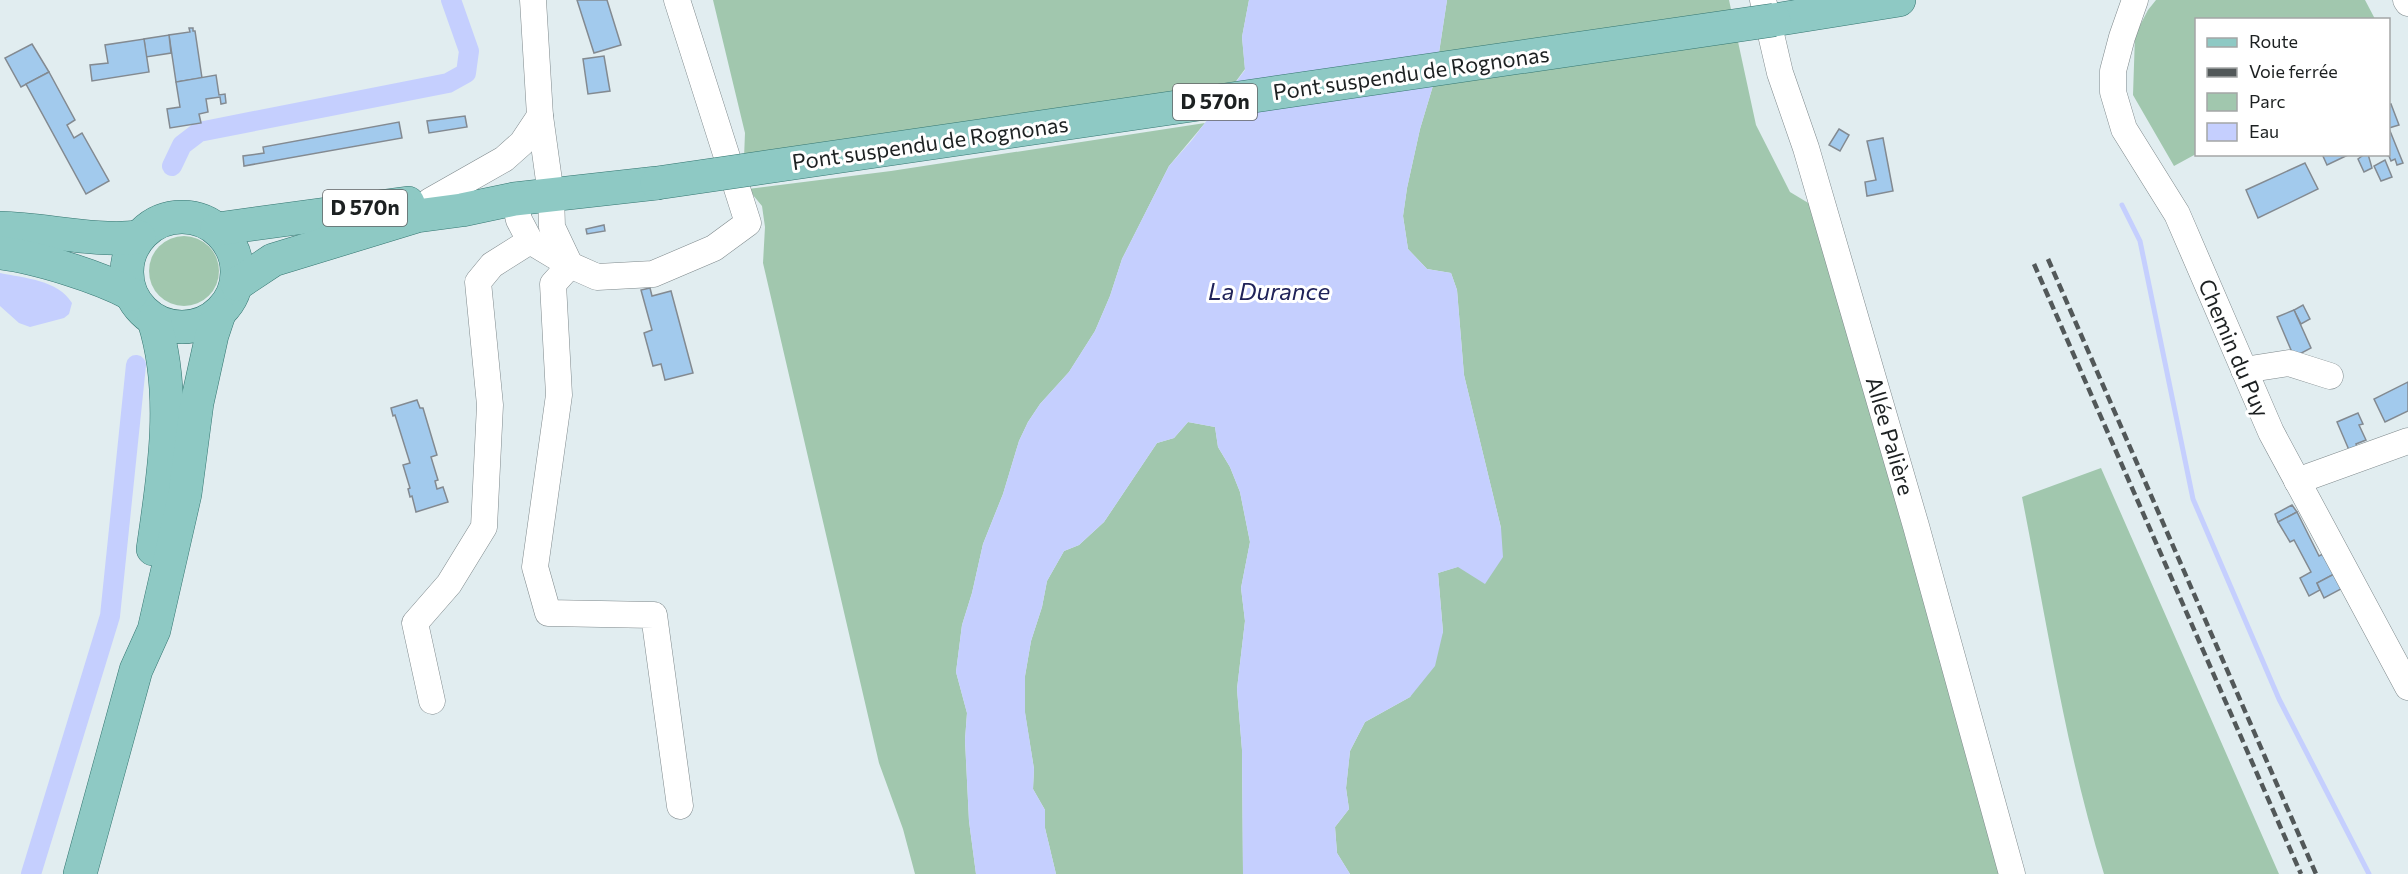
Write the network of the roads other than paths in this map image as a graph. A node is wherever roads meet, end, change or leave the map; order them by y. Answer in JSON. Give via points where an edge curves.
{"nodes":[{"id":1,"x":533,"y":0,"type":"edge"},
{"id":2,"x":677,"y":0,"type":"edge"},
{"id":3,"x":1899,"y":0,"type":"edge"},
{"id":4,"x":2135,"y":0,"type":"edge"},
{"id":5,"x":1768,"y":10,"type":"edge"},
{"id":6,"x":540,"y":116,"type":"junction"},
{"id":7,"x":551,"y":195,"type":"junction"},
{"id":8,"x":514,"y":199,"type":"junction"},
{"id":9,"x":430,"y":201,"type":"junction"},
{"id":10,"x":0,"y":228,"type":"edge"},
{"id":11,"x":218,"y":229,"type":"junction"},
{"id":12,"x":139,"y":237,"type":"junction"},
{"id":13,"x":530,"y":242,"type":"junction"},
{"id":14,"x":0,"y":253,"type":"edge"},
{"id":15,"x":570,"y":265,"type":"junction"},
{"id":16,"x":237,"y":284,"type":"junction"},
{"id":17,"x":131,"y":294,"type":"junction"},
{"id":18,"x":219,"y":314,"type":"junction"},
{"id":19,"x":154,"y":321,"type":"junction"},
{"id":20,"x":2244,"y":370,"type":"junction"},
{"id":21,"x":2330,"y":376,"type":"dead end"},
{"id":22,"x":2408,"y":441,"type":"edge"},
{"id":23,"x":2297,"y":481,"type":"junction"},
{"id":24,"x":136,"y":670,"type":"junction"},
{"id":25,"x":2408,"y":687,"type":"edge"},
{"id":26,"x":432,"y":701,"type":"dead end"},
{"id":27,"x":680,"y":806,"type":"dead end"},
{"id":28,"x":80,"y":874,"type":"edge"},
{"id":29,"x":2012,"y":874,"type":"edge"}],
"edges":[{"from":1,"to":6,"type":"street"},
{"from":2,"to":15,"type":"street","via":[[748,223],[714,248],[653,274],[597,277]]},
{"from":3,"to":5,"type":"main road","number":"D 570n"},
{"from":4,"to":20,"type":"street","name":"Chemin du Puy","via":[[2114,71],[2116,108],[2124,129],[2177,214]]},
{"from":5,"to":7,"type":"main road","name":"Pont suspendu de Rognonas","number":"D 570n","bridge":true,"via":[[657,183]]},
{"from":5,"to":29,"type":"street","name":"Allée Palière","via":[[1780,74],[1806,148],[1916,526]]},
{"from":6,"to":7,"type":"street"},
{"from":6,"to":9,"type":"street","via":[[522,143],[504,159]]},
{"from":7,"to":8,"type":"main road","number":"D 570n"},
{"from":7,"to":15,"type":"street","via":[[552,227]]},
{"from":8,"to":9,"type":"main road","number":"D 570n"},
{"from":8,"to":13,"type":"street"},
{"from":8,"to":16,"type":"main road","number":"D 570n","via":[[417,216],[358,233],[273,260]]},
{"from":9,"to":11,"type":"main road","number":"D 570n"},
{"from":10,"to":12,"type":"main road","via":[[117,239]]},
{"from":11,"to":12,"type":"main road","via":[[202,220],[177,217],[152,225]]},
{"from":11,"to":16,"type":"main road","via":[[235,254]]},
{"from":12,"to":17,"type":"main road","via":[[129,254],[126,275]]},
{"from":13,"to":15,"type":"street"},
{"from":13,"to":26,"type":"street","via":[[492,265],[478,282],[490,405],[484,527],[449,584],[415,623]]},
{"from":14,"to":17,"type":"main road","via":[[87,276]]},
{"from":15,"to":27,"type":"street","via":[[553,284],[559,395],[535,567],[548,613],[654,615]]},
{"from":16,"to":18,"type":"main road"},
{"from":17,"to":19,"type":"main road","via":[[144,314]]},
{"from":18,"to":19,"type":"main road","via":[[188,328]]},
{"from":18,"to":24,"type":"main road","via":[[197,403],[185,494],[154,630]]},
{"from":19,"to":24,"type":"main road","via":[[165,363],[166,404],[157,521]]},
{"from":20,"to":21,"type":"street","via":[[2289,363]]},
{"from":20,"to":23,"type":"street","name":"Chemin du Puy"},
{"from":22,"to":23,"type":"street"},
{"from":23,"to":25,"type":"street","name":"Chemin du Puy"},
{"from":24,"to":28,"type":"main road"}]}
